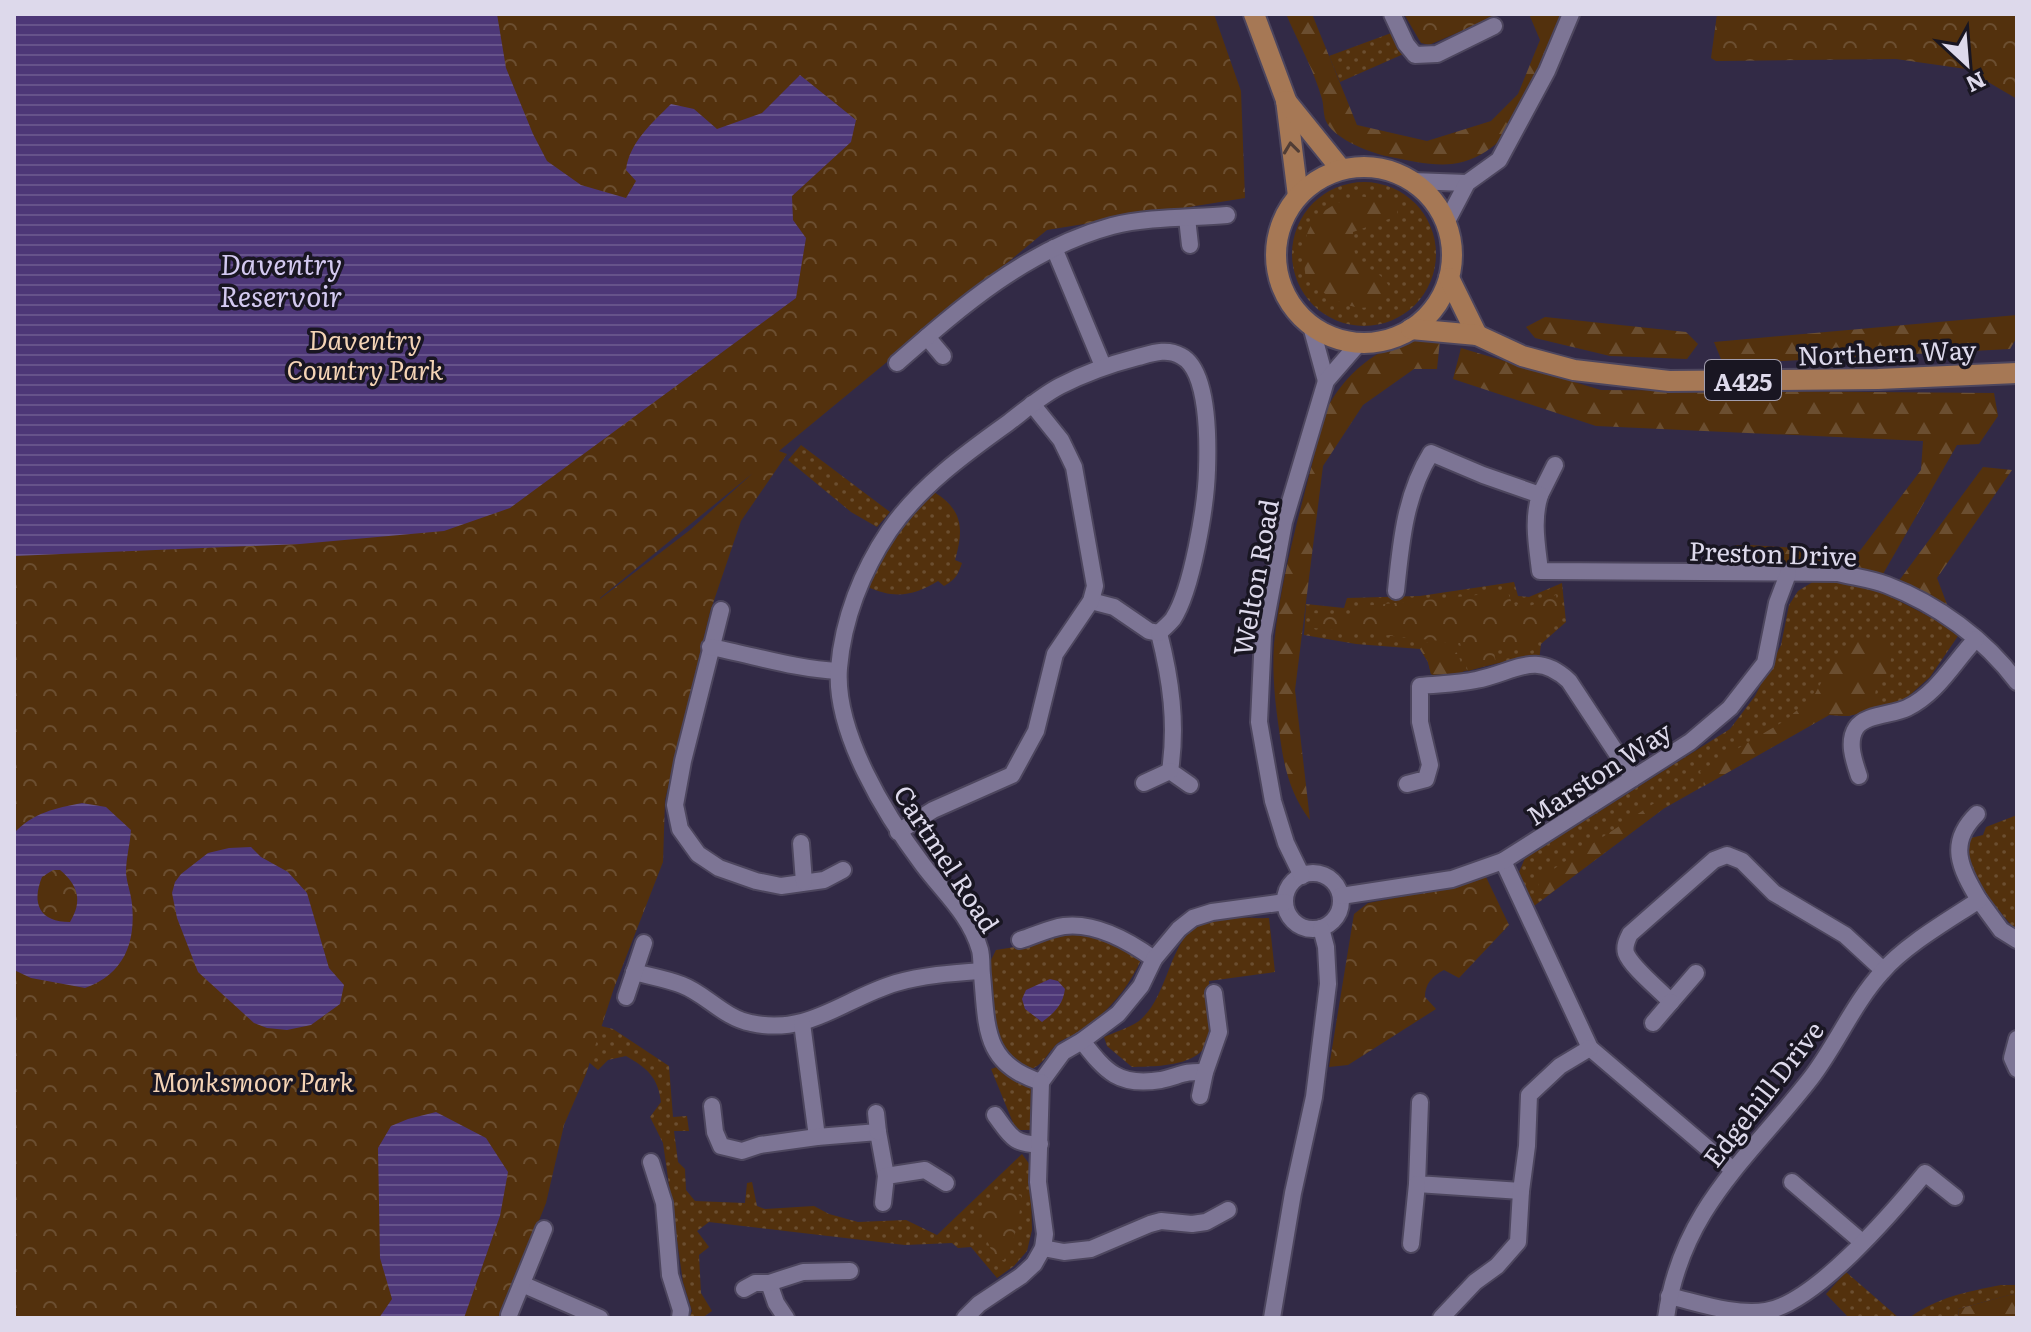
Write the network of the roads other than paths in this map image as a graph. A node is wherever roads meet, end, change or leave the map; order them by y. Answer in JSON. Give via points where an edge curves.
{"nodes":[{"id":1,"x":1254,"y":14,"type":"edge"},
{"id":2,"x":1392,"y":14,"type":"edge"},
{"id":3,"x":1571,"y":14,"type":"edge"},
{"id":4,"x":1494,"y":26,"type":"dead end"},
{"id":5,"x":1286,"y":100,"type":"junction"},
{"id":6,"x":1341,"y":169,"type":"junction"},
{"id":7,"x":1412,"y":181,"type":"junction"},
{"id":8,"x":1467,"y":183,"type":"junction"},
{"id":9,"x":1298,"y":196,"type":"junction"},
{"id":10,"x":1227,"y":215,"type":"dead end"},
{"id":11,"x":1187,"y":218,"type":"junction"},
{"id":12,"x":1446,"y":223,"type":"junction"},
{"id":13,"x":1190,"y":245,"type":"dead end"},
{"id":14,"x":1054,"y":248,"type":"junction"},
{"id":15,"x":1449,"y":278,"type":"junction"},
{"id":16,"x":1311,"y":326,"type":"junction"},
{"id":17,"x":1411,"y":329,"type":"junction"},
{"id":18,"x":1477,"y":335,"type":"junction"},
{"id":19,"x":927,"y":337,"type":"junction"},
{"id":20,"x":1359,"y":343,"type":"junction"},
{"id":21,"x":943,"y":356,"type":"dead end"},
{"id":22,"x":897,"y":363,"type":"dead end"},
{"id":23,"x":1103,"y":366,"type":"junction"},
{"id":24,"x":2017,"y":373,"type":"edge"},
{"id":25,"x":1326,"y":381,"type":"junction"},
{"id":26,"x":1032,"y":404,"type":"junction"},
{"id":27,"x":1555,"y":465,"type":"dead end"},
{"id":28,"x":1540,"y":495,"type":"junction"},
{"id":29,"x":1788,"y":574,"type":"junction"},
{"id":30,"x":1396,"y":591,"type":"dead end"},
{"id":31,"x":1091,"y":601,"type":"junction"},
{"id":32,"x":721,"y":610,"type":"dead end"},
{"id":33,"x":1159,"y":633,"type":"junction"},
{"id":34,"x":1976,"y":639,"type":"junction"},
{"id":35,"x":710,"y":647,"type":"junction"},
{"id":36,"x":838,"y":671,"type":"junction"},
{"id":37,"x":2017,"y":682,"type":"edge"},
{"id":38,"x":1170,"y":771,"type":"junction"},
{"id":39,"x":1859,"y":776,"type":"dead end"},
{"id":40,"x":1633,"y":778,"type":"junction"},
{"id":41,"x":1144,"y":783,"type":"dead end"},
{"id":42,"x":1407,"y":784,"type":"dead end"},
{"id":43,"x":1190,"y":785,"type":"dead end"},
{"id":44,"x":1977,"y":814,"type":"dead end"},
{"id":45,"x":898,"y":832,"type":"junction"},
{"id":46,"x":801,"y":843,"type":"dead end"},
{"id":47,"x":1503,"y":861,"type":"junction"},
{"id":48,"x":843,"y":870,"type":"dead end"},
{"id":49,"x":1302,"y":876,"type":"junction"},
{"id":50,"x":804,"y":882,"type":"junction"},
{"id":51,"x":1341,"y":896,"type":"junction"},
{"id":52,"x":1979,"y":900,"type":"junction"},
{"id":53,"x":1285,"y":902,"type":"junction"},
{"id":54,"x":1321,"y":928,"type":"junction"},
{"id":55,"x":1020,"y":940,"type":"dead end"},
{"id":56,"x":2017,"y":940,"type":"edge"},
{"id":57,"x":644,"y":943,"type":"dead end"},
{"id":58,"x":1154,"y":959,"type":"junction"},
{"id":59,"x":1883,"y":970,"type":"junction"},
{"id":60,"x":981,"y":971,"type":"junction"},
{"id":61,"x":634,"y":972,"type":"junction"},
{"id":62,"x":1696,"y":973,"type":"dead end"},
{"id":63,"x":1214,"y":993,"type":"dead end"},
{"id":64,"x":626,"y":997,"type":"dead end"},
{"id":65,"x":1671,"y":1002,"type":"junction"},
{"id":66,"x":802,"y":1023,"type":"junction"},
{"id":67,"x":1653,"y":1023,"type":"dead end"},
{"id":68,"x":2017,"y":1039,"type":"edge"},
{"id":69,"x":1082,"y":1041,"type":"junction"},
{"id":70,"x":1590,"y":1048,"type":"junction"},
{"id":71,"x":2017,"y":1069,"type":"edge"},
{"id":72,"x":1205,"y":1072,"type":"junction"},
{"id":73,"x":1041,"y":1082,"type":"junction"},
{"id":74,"x":1200,"y":1096,"type":"dead end"},
{"id":75,"x":1420,"y":1102,"type":"dead end"},
{"id":76,"x":712,"y":1106,"type":"dead end"},
{"id":77,"x":876,"y":1113,"type":"dead end"},
{"id":78,"x":995,"y":1115,"type":"dead end"},
{"id":79,"x":878,"y":1132,"type":"junction"},
{"id":80,"x":817,"y":1137,"type":"junction"},
{"id":81,"x":1040,"y":1144,"type":"junction"},
{"id":82,"x":651,"y":1162,"type":"dead end"},
{"id":83,"x":1733,"y":1170,"type":"junction"},
{"id":84,"x":886,"y":1176,"type":"junction"},
{"id":85,"x":1792,"y":1182,"type":"dead end"},
{"id":86,"x":946,"y":1183,"type":"dead end"},
{"id":87,"x":1417,"y":1184,"type":"junction"},
{"id":88,"x":1521,"y":1191,"type":"junction"},
{"id":89,"x":1955,"y":1197,"type":"dead end"},
{"id":90,"x":883,"y":1203,"type":"dead end"},
{"id":91,"x":1228,"y":1210,"type":"dead end"},
{"id":92,"x":544,"y":1229,"type":"dead end"},
{"id":93,"x":1862,"y":1242,"type":"junction"},
{"id":94,"x":1411,"y":1244,"type":"dead end"},
{"id":95,"x":1043,"y":1248,"type":"junction"},
{"id":96,"x":850,"y":1271,"type":"dead end"},
{"id":97,"x":769,"y":1283,"type":"junction"},
{"id":98,"x":522,"y":1284,"type":"junction"},
{"id":99,"x":744,"y":1289,"type":"dead end"},
{"id":100,"x":1669,"y":1296,"type":"junction"},
{"id":101,"x":509,"y":1315,"type":"dead end"},
{"id":102,"x":600,"y":1318,"type":"edge"},
{"id":103,"x":680,"y":1318,"type":"edge"},
{"id":104,"x":786,"y":1318,"type":"edge"},
{"id":105,"x":965,"y":1318,"type":"edge"},
{"id":106,"x":1272,"y":1318,"type":"edge"},
{"id":107,"x":1441,"y":1318,"type":"edge"},
{"id":108,"x":1666,"y":1318,"type":"edge"}],
"edges":[{"from":1,"to":5,"type":"main road"},
{"from":2,"to":4,"type":"street","via":[[1406,44],[1415,55],[1427,57]]},
{"from":3,"to":8,"type":"street","via":[[1499,160]]},
{"from":5,"to":6,"type":"main road"},
{"from":9,"to":5,"type":"main road","one_way":true},
{"from":6,"to":7,"type":"main road","via":[[1384,169]]},
{"from":6,"to":9,"type":"main road"},
{"from":7,"to":8,"type":"street"},
{"from":7,"to":12,"type":"main road","via":[[1434,201]]},
{"from":8,"to":12,"type":"street"},
{"from":9,"to":16,"type":"main road","via":[[1279,231],[1276,266],[1287,299]]},
{"from":10,"to":11,"type":"street"},
{"from":11,"to":13,"type":"street"},
{"from":11,"to":14,"type":"street","via":[[1113,226]]},
{"from":12,"to":15,"type":"main road","via":[[1452,255]]},
{"from":14,"to":19,"type":"street","via":[[1023,264]]},
{"from":14,"to":23,"type":"street"},
{"from":15,"to":17,"type":"main road","via":[[1435,307]]},
{"from":15,"to":18,"type":"main road"},
{"from":16,"to":20,"type":"main road"},
{"from":16,"to":25,"type":"street"},
{"from":17,"to":18,"type":"main road","number":"A425"},
{"from":17,"to":20,"type":"main road"},
{"from":18,"to":24,"type":"main road","name":"Northern Way","number":"A425","via":[[1522,356],[1574,370],[1669,381]]},
{"from":19,"to":21,"type":"street"},
{"from":19,"to":22,"type":"street"},
{"from":20,"to":25,"type":"street","name":"Welton Road"},
{"from":23,"to":26,"type":"street","name":"Cartmel Road"},
{"from":23,"to":33,"type":"street","name":"Cartmel Road","via":[[1162,351],[1178,354],[1195,368],[1202,389],[1206,489],[1190,574],[1173,619]]},
{"from":25,"to":49,"type":"street","name":"Welton Road","via":[[1284,522],[1263,635],[1259,722],[1273,801]]},
{"from":26,"to":31,"type":"street","via":[[1061,440],[1074,467],[1095,586]]},
{"from":26,"to":36,"type":"street","name":"Cartmel Road","via":[[946,470],[891,527],[858,589]]},
{"from":27,"to":28,"type":"street"},
{"from":28,"to":29,"type":"street","name":"Preston Drive","via":[[1540,571]]},
{"from":28,"to":30,"type":"street","via":[[1431,453],[1418,474],[1402,532]]},
{"from":29,"to":34,"type":"street","name":"Preston Drive","via":[[1838,573],[1886,584],[1932,607]]},
{"from":29,"to":40,"type":"street","name":"Marston Way","via":[[1765,663],[1730,708],[1690,742]]},
{"from":31,"to":33,"type":"street","via":[[1114,607]]},
{"from":31,"to":45,"type":"street","via":[[1055,654],[1036,731],[1012,775],[933,810]]},
{"from":32,"to":35,"type":"street"},
{"from":33,"to":38,"type":"street","via":[[1173,710]]},
{"from":34,"to":37,"type":"street","name":"Preston Drive"},
{"from":34,"to":39,"type":"street","via":[[1927,696],[1857,726],[1851,740]]},
{"from":35,"to":36,"type":"street"},
{"from":35,"to":50,"type":"street","via":[[675,805],[680,829],[698,854],[719,868],[781,886]]},
{"from":36,"to":45,"type":"street","name":"Cartmel Road","via":[[840,698],[860,760]]},
{"from":38,"to":41,"type":"street"},
{"from":38,"to":43,"type":"street"},
{"from":40,"to":42,"type":"street","via":[[1569,681],[1557,670],[1532,663],[1478,680],[1420,686],[1420,722],[1430,765],[1426,779]]},
{"from":40,"to":47,"type":"street","name":"Marston Way"},
{"from":44,"to":52,"type":"street","via":[[1958,840],[1960,859]]},
{"from":45,"to":60,"type":"street","name":"Cartmel Road","via":[[969,924],[981,952]]},
{"from":46,"to":50,"type":"street"},
{"from":47,"to":51,"type":"street","name":"Marston Way","via":[[1452,879]]},
{"from":47,"to":70,"type":"street"},
{"from":48,"to":50,"type":"street"},
{"from":49,"to":51,"type":"street","via":[[1322,874]]},
{"from":49,"to":53,"type":"street","via":[[1290,887]]},
{"from":51,"to":54,"type":"street","via":[[1337,916]]},
{"from":52,"to":56,"type":"street","via":[[2001,930]]},
{"from":52,"to":59,"type":"street","name":"Edgehill Drive"},
{"from":53,"to":54,"type":"street","via":[[1297,924]]},
{"from":53,"to":58,"type":"street","via":[[1193,918]]},
{"from":54,"to":106,"type":"street","via":[[1328,984],[1325,1012]]},
{"from":55,"to":58,"type":"street","via":[[1063,926],[1083,927],[1127,940]]},
{"from":57,"to":61,"type":"street"},
{"from":58,"to":69,"type":"street","via":[[1118,1014]]},
{"from":59,"to":65,"type":"street","via":[[1845,935],[1774,893],[1742,861],[1727,855],[1714,860],[1625,944],[1633,963]]},
{"from":59,"to":83,"type":"street","name":"Edgehill Drive","via":[[1810,1078]]},
{"from":60,"to":66,"type":"street","via":[[895,983]]},
{"from":60,"to":73,"type":"street","name":"Cartmel Road","via":[[988,1037],[996,1055],[1008,1068]]},
{"from":61,"to":64,"type":"street"},
{"from":61,"to":66,"type":"street","via":[[684,985],[748,1023]]},
{"from":62,"to":65,"type":"street"},
{"from":63,"to":72,"type":"street","via":[[1219,1032]]},
{"from":65,"to":67,"type":"street"},
{"from":66,"to":80,"type":"street"},
{"from":68,"to":71,"type":"street","via":[[2012,1058]]},
{"from":69,"to":72,"type":"street","via":[[1103,1069],[1119,1078],[1136,1082]]},
{"from":69,"to":73,"type":"street","via":[[1063,1052]]},
{"from":70,"to":83,"type":"street"},
{"from":70,"to":88,"type":"street","via":[[1560,1066],[1529,1095]]},
{"from":72,"to":74,"type":"street"},
{"from":73,"to":81,"type":"street"},
{"from":75,"to":87,"type":"street"},
{"from":76,"to":80,"type":"street","via":[[721,1146],[742,1151]]},
{"from":77,"to":79,"type":"street"},
{"from":78,"to":81,"type":"street","via":[[1012,1138]]},
{"from":79,"to":80,"type":"street"},
{"from":79,"to":84,"type":"street"},
{"from":81,"to":95,"type":"street"},
{"from":82,"to":103,"type":"street","via":[[664,1203]]},
{"from":83,"to":100,"type":"street","name":"Edgehill Drive","via":[[1692,1231]]},
{"from":84,"to":86,"type":"street","via":[[925,1170]]},
{"from":84,"to":90,"type":"street"},
{"from":85,"to":93,"type":"street"},
{"from":87,"to":88,"type":"street"},
{"from":87,"to":94,"type":"street"},
{"from":88,"to":107,"type":"street","via":[[1518,1242]]},
{"from":89,"to":93,"type":"street","via":[[1925,1173],[1884,1224]]},
{"from":91,"to":95,"type":"street","via":[[1206,1222],[1150,1224],[1091,1249]]},
{"from":92,"to":98,"type":"street"},
{"from":93,"to":100,"type":"street","via":[[1784,1306],[1747,1312]]},
{"from":95,"to":105,"type":"street","via":[[1021,1276]]},
{"from":96,"to":97,"type":"street","via":[[803,1272]]},
{"from":97,"to":99,"type":"street"},
{"from":97,"to":104,"type":"street"},
{"from":98,"to":101,"type":"street"},
{"from":98,"to":102,"type":"street"},
{"from":100,"to":108,"type":"street","name":"Edgehill Drive"}]}
